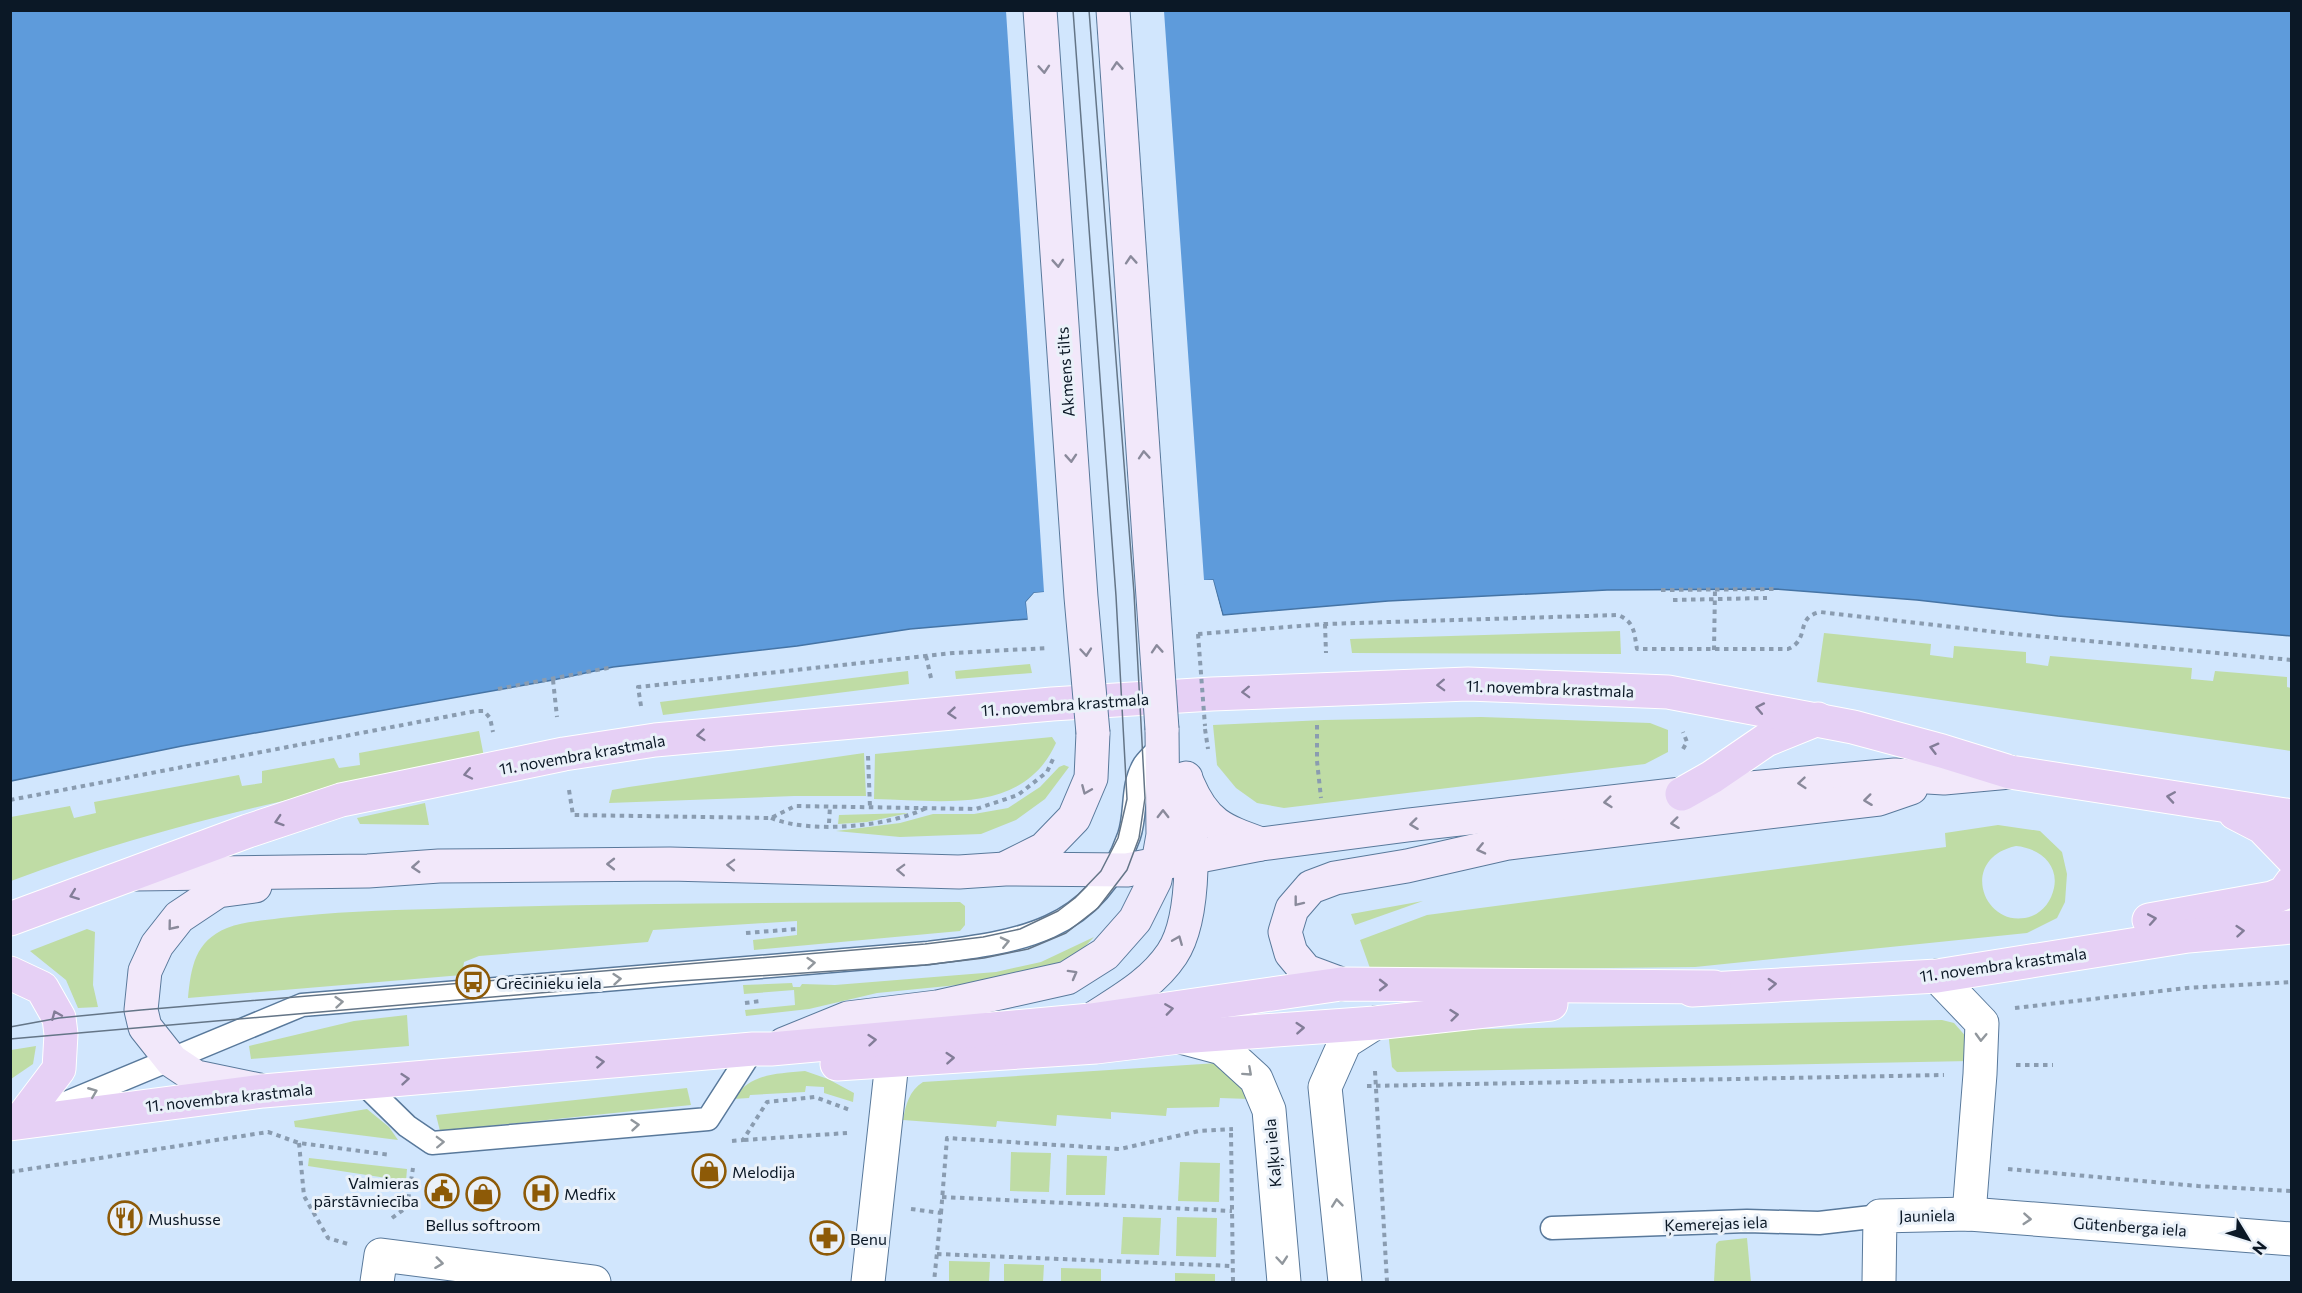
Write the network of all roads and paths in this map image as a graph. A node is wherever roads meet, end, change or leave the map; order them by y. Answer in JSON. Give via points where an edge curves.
{"nodes":[{"id":1,"x":1040,"y":10,"type":"edge"},
{"id":2,"x":1113,"y":10,"type":"edge"},
{"id":3,"x":1715,"y":589,"type":"junction"},
{"id":4,"x":1776,"y":589,"type":"dead end"},
{"id":5,"x":1661,"y":590,"type":"dead end"},
{"id":6,"x":1767,"y":598,"type":"dead end"},
{"id":7,"x":1673,"y":600,"type":"dead end"},
{"id":8,"x":1714,"y":600,"type":"junction"},
{"id":9,"x":1325,"y":624,"type":"junction"},
{"id":10,"x":1058,"y":648,"type":"dead end"},
{"id":11,"x":1714,"y":650,"type":"junction"},
{"id":12,"x":926,"y":656,"type":"junction"},
{"id":13,"x":1326,"y":659,"type":"dead end"},
{"id":14,"x":2292,"y":660,"type":"edge"},
{"id":15,"x":613,"y":667,"type":"dead end"},
{"id":16,"x":553,"y":680,"type":"junction"},
{"id":17,"x":934,"y":688,"type":"dead end"},
{"id":18,"x":498,"y":689,"type":"dead end"},
{"id":19,"x":642,"y":709,"type":"dead end"},
{"id":20,"x":1317,"y":715,"type":"dead end"},
{"id":21,"x":1818,"y":719,"type":"junction"},
{"id":22,"x":558,"y":720,"type":"dead end"},
{"id":23,"x":1093,"y":733,"type":"joint"},
{"id":24,"x":1163,"y":737,"type":"junction"},
{"id":25,"x":497,"y":738,"type":"dead end"},
{"id":26,"x":868,"y":750,"type":"dead end"},
{"id":27,"x":1056,"y":753,"type":"dead end"},
{"id":28,"x":564,"y":754,"type":"junction"},
{"id":29,"x":1208,"y":754,"type":"dead end"},
{"id":30,"x":2010,"y":772,"type":"junction"},
{"id":31,"x":1186,"y":778,"type":"junction"},
{"id":32,"x":1944,"y":778,"type":"junction"},
{"id":33,"x":1682,"y":794,"type":"junction"},
{"id":34,"x":10,"y":800,"type":"edge"},
{"id":35,"x":1322,"y":801,"type":"dead end"},
{"id":36,"x":2217,"y":804,"type":"junction"},
{"id":37,"x":830,"y":806,"type":"junction"},
{"id":38,"x":870,"y":807,"type":"junction"},
{"id":39,"x":927,"y":808,"type":"junction"},
{"id":40,"x":2292,"y":816,"type":"edge"},
{"id":41,"x":771,"y":818,"type":"junction"},
{"id":42,"x":829,"y":823,"type":"dead end"},
{"id":43,"x":1261,"y":844,"type":"junction"},
{"id":44,"x":1190,"y":858,"type":"junction"},
{"id":45,"x":2292,"y":858,"type":"edge"},
{"id":46,"x":1158,"y":864,"type":"junction"},
{"id":47,"x":1005,"y":869,"type":"junction"},
{"id":48,"x":1114,"y":870,"type":"junction"},
{"id":49,"x":368,"y":871,"type":"junction"},
{"id":50,"x":129,"y":874,"type":"junction"},
{"id":51,"x":2292,"y":882,"type":"edge"},
{"id":52,"x":10,"y":919,"type":"edge"},
{"id":53,"x":2292,"y":927,"type":"edge"},
{"id":54,"x":797,"y":929,"type":"dead end"},
{"id":55,"x":746,"y":933,"type":"dead end"},
{"id":56,"x":2038,"y":959,"type":"junction"},
{"id":57,"x":10,"y":973,"type":"edge"},
{"id":58,"x":1937,"y":976,"type":"junction"},
{"id":59,"x":2292,"y":982,"type":"edge"},
{"id":60,"x":1341,"y":984,"type":"junction"},
{"id":61,"x":1714,"y":987,"type":"junction"},
{"id":62,"x":2004,"y":1010,"type":"dead end"},
{"id":63,"x":1091,"y":1020,"type":"junction"},
{"id":64,"x":1375,"y":1023,"type":"junction"},
{"id":65,"x":1179,"y":1037,"type":"junction"},
{"id":66,"x":762,"y":1049,"type":"junction"},
{"id":67,"x":172,"y":1061,"type":"junction"},
{"id":68,"x":892,"y":1062,"type":"junction"},
{"id":69,"x":2053,"y":1065,"type":"dead end"},
{"id":70,"x":2023,"y":1066,"type":"dead end"},
{"id":71,"x":1980,"y":1074,"type":"junction"},
{"id":72,"x":363,"y":1083,"type":"junction"},
{"id":73,"x":263,"y":1091,"type":"junction"},
{"id":74,"x":767,"y":1102,"type":"dead end"},
{"id":75,"x":849,"y":1110,"type":"dead end"},
{"id":76,"x":15,"y":1123,"type":"edge"},
{"id":77,"x":1231,"y":1129,"type":"junction"},
{"id":78,"x":1270,"y":1130,"type":"junction"},
{"id":79,"x":855,"y":1132,"type":"dead end"},
{"id":80,"x":743,"y":1140,"type":"dead end"},
{"id":81,"x":299,"y":1143,"type":"junction"},
{"id":82,"x":392,"y":1155,"type":"dead end"},
{"id":83,"x":414,"y":1158,"type":"dead end"},
{"id":84,"x":2004,"y":1168,"type":"dead end"},
{"id":85,"x":10,"y":1172,"type":"edge"},
{"id":86,"x":2292,"y":1191,"type":"edge"},
{"id":87,"x":942,"y":1197,"type":"junction"},
{"id":88,"x":1232,"y":1211,"type":"junction"},
{"id":89,"x":941,"y":1213,"type":"dead end"},
{"id":90,"x":1969,"y":1214,"type":"junction"},
{"id":91,"x":1880,"y":1216,"type":"junction"},
{"id":92,"x":390,"y":1219,"type":"dead end"},
{"id":93,"x":1552,"y":1228,"type":"dead end"},
{"id":94,"x":2292,"y":1239,"type":"edge"},
{"id":95,"x":937,"y":1254,"type":"dead end"},
{"id":96,"x":1232,"y":1266,"type":"junction"},
{"id":97,"x":379,"y":1269,"type":"edge"},
{"id":98,"x":594,"y":1282,"type":"edge"},
{"id":99,"x":868,"y":1282,"type":"edge"},
{"id":100,"x":1233,"y":1282,"type":"edge"},
{"id":101,"x":1284,"y":1282,"type":"edge"},
{"id":102,"x":1345,"y":1282,"type":"edge"},
{"id":103,"x":1387,"y":1282,"type":"edge"},
{"id":104,"x":1879,"y":1282,"type":"edge"}],
"edges":[{"from":1,"to":23,"type":"main road","name":"Akmens tilts","one_way":true,"bridge":true},
{"from":24,"to":2,"type":"main road","one_way":true,"bridge":true},
{"from":3,"to":4,"type":"path"},
{"from":3,"to":5,"type":"path"},
{"from":3,"to":8,"type":"path"},
{"from":6,"to":8,"type":"path"},
{"from":7,"to":8,"type":"path"},
{"from":8,"to":11,"type":"path"},
{"from":9,"to":11,"type":"path","via":[[1618,615],[1628,619],[1637,649]]},
{"from":9,"to":13,"type":"path"},
{"from":9,"to":29,"type":"path","bridge":true,"via":[[1198,633]]},
{"from":10,"to":12,"type":"path"},
{"from":11,"to":14,"type":"path","via":[[1788,649],[1797,645],[1804,621],[1820,612]]},
{"from":12,"to":17,"type":"path"},
{"from":12,"to":19,"type":"path","via":[[638,687]]},
{"from":15,"to":16,"type":"path"},
{"from":16,"to":18,"type":"path"},
{"from":16,"to":22,"type":"path"},
{"from":20,"to":35,"type":"path"},
{"from":21,"to":28,"type":"main road","name":"11. novembra krastmala","one_way":true,"via":[[1668,693],[1468,684],[1052,704],[666,739]]},
{"from":30,"to":21,"type":"main road","name":"11. novembra krastmala","one_way":true},
{"from":21,"to":33,"type":"main road","via":[[1766,740]]},
{"from":23,"to":47,"type":"main road","name":"11. novembra krastmala","one_way":true,"via":[[1091,778],[1074,818],[1044,849]]},
{"from":24,"to":31,"type":"main road","name":"11. novembra krastmala"},
{"from":46,"to":24,"type":"main road","name":"11. novembra krastmala","one_way":true,"via":[[1163,835]]},
{"from":24,"to":48,"type":"lane","via":[[1136,784],[1129,835]]},
{"from":25,"to":34,"type":"path","via":[[490,718],[484,711],[476,711]]},
{"from":26,"to":38,"type":"path"},
{"from":27,"to":39,"type":"path","via":[[1047,772],[1018,795],[976,809]]},
{"from":28,"to":41,"type":"path","via":[[573,815]]},
{"from":28,"to":50,"type":"main road","name":"11. novembra krastmala","one_way":true,"via":[[341,801]]},
{"from":30,"to":32,"type":"main road","name":"11. novembra krastmala"},
{"from":36,"to":30,"type":"main road","name":"11. novembra krastmala","one_way":true},
{"from":31,"to":43,"type":"main road","name":"11. novembra krastmala","via":[[1206,816],[1226,832]]},
{"from":31,"to":44,"type":"main road"},
{"from":32,"to":33,"type":"main road","name":"11. novembra krastmala","one_way":true,"via":[[1895,775]]},
{"from":32,"to":60,"type":"main road","one_way":true,"via":[[1879,799],[1508,843],[1311,886],[1292,909],[1285,932],[1291,953],[1306,970]]},
{"from":33,"to":43,"type":"main road","name":"11. novembra krastmala","one_way":true},
{"from":36,"to":40,"type":"main road","name":"11. novembra krastmala"},
{"from":36,"to":45,"type":"main road","via":[[2262,827]]},
{"from":37,"to":38,"type":"path"},
{"from":37,"to":41,"type":"path","via":[[795,806]]},
{"from":37,"to":42,"type":"path"},
{"from":38,"to":39,"type":"path"},
{"from":39,"to":41,"type":"path","via":[[911,816],[835,827]]},
{"from":43,"to":44,"type":"main road","name":"11. novembra krastmala"},
{"from":44,"to":46,"type":"main road","name":"11. novembra krastmala"},
{"from":63,"to":44,"type":"main road","one_way":true,"via":[[1143,986],[1172,954],[1184,925],[1192,879]]},
{"from":46,"to":48,"type":"main road","name":"11. novembra krastmala"},
{"from":66,"to":46,"type":"main road","name":"11. novembra krastmala","one_way":true,"via":[[848,1018],[946,1005],[1067,978],[1105,954],[1135,920],[1155,880]]},
{"from":47,"to":48,"type":"main road","name":"11. novembra krastmala"},
{"from":47,"to":49,"type":"main road","name":"11. novembra krastmala","one_way":true,"via":[[959,872],[670,864],[439,866]]},
{"from":67,"to":48,"type":"lane","one_way":true,"via":[[302,1005],[928,953],[1024,938],[1061,922],[1090,899]]},
{"from":49,"to":50,"type":"main road","name":"11. novembra krastmala"},
{"from":49,"to":67,"type":"main road","one_way":true,"via":[[218,891],[180,917],[157,945],[145,971],[141,1010],[145,1027]]},
{"from":50,"to":52,"type":"main road","name":"11. novembra krastmala","one_way":true},
{"from":56,"to":51,"type":"main road","one_way":true,"via":[[2077,939],[2135,922],[2272,898]]},
{"from":56,"to":53,"type":"main road","name":"11. novembra krastmala","one_way":true,"via":[[2188,936]]},
{"from":54,"to":55,"type":"path"},
{"from":56,"to":58,"type":"main road","name":"11. novembra krastmala"},
{"from":76,"to":57,"type":"main road","one_way":true,"via":[[59,1069],[61,1034],[59,1018],[42,988]]},
{"from":61,"to":58,"type":"main road","name":"11. novembra krastmala","one_way":true},
{"from":58,"to":71,"type":"street","one_way":true,"via":[[1982,1023]]},
{"from":59,"to":62,"type":"path","via":[[2187,988]]},
{"from":60,"to":61,"type":"main road","name":"11. novembra krastmala","one_way":true},
{"from":63,"to":60,"type":"main road","name":"11. novembra krastmala","one_way":true},
{"from":64,"to":61,"type":"main road","name":"11. novembra krastmala","one_way":true},
{"from":66,"to":63,"type":"main road","name":"11. novembra krastmala","one_way":true},
{"from":65,"to":64,"type":"main road","name":"11. novembra krastmala","one_way":true},
{"from":102,"to":64,"type":"street","one_way":true,"via":[[1326,1087],[1345,1042]]},
{"from":68,"to":65,"type":"main road","name":"11. novembra krastmala","one_way":true},
{"from":65,"to":78,"type":"street","name":"Kaļķu iela","one_way":true,"via":[[1222,1048],[1256,1079],[1269,1110]]},
{"from":66,"to":68,"type":"main road","name":"11. novembra krastmala","via":[[832,1064]]},
{"from":72,"to":66,"type":"main road","name":"11. novembra krastmala","one_way":true},
{"from":72,"to":66,"type":"lane","one_way":true,"via":[[407,1126],[432,1143],[708,1119]]},
{"from":67,"to":73,"type":"main road","via":[[196,1077]]},
{"from":76,"to":67,"type":"lane","one_way":true},
{"from":68,"to":99,"type":"street"},
{"from":69,"to":70,"type":"path"},
{"from":71,"to":90,"type":"street"},
{"from":71,"to":103,"type":"path","via":[[1374,1086]]},
{"from":72,"to":73,"type":"main road","name":"11. novembra krastmala"},
{"from":73,"to":76,"type":"main road","name":"11. novembra krastmala"},
{"from":74,"to":75,"type":"path","via":[[815,1097]]},
{"from":77,"to":78,"type":"path"},
{"from":77,"to":87,"type":"path","via":[[1199,1131],[1120,1149],[946,1138]]},
{"from":77,"to":88,"type":"path"},
{"from":78,"to":101,"type":"street","name":"Kaļķu iela","one_way":true},
{"from":79,"to":80,"type":"path"},
{"from":81,"to":82,"type":"path"},
{"from":81,"to":85,"type":"path","via":[[268,1132]]},
{"from":81,"to":97,"type":"path","via":[[304,1196],[328,1238]]},
{"from":83,"to":92,"type":"path","via":[[407,1207]]},
{"from":84,"to":86,"type":"path"},
{"from":87,"to":88,"type":"path"},
{"from":87,"to":89,"type":"path"},
{"from":88,"to":96,"type":"path"},
{"from":90,"to":91,"type":"street","name":"Jauniela"},
{"from":90,"to":94,"type":"street","name":"Gūtenberga iela","one_way":true},
{"from":91,"to":93,"type":"lane","name":"Ķemerejas iela","via":[[1819,1222]]},
{"from":91,"to":104,"type":"street","name":"Jauniela"},
{"from":95,"to":96,"type":"path"},
{"from":96,"to":100,"type":"path"},
{"from":97,"to":98,"type":"street","one_way":true}]}
